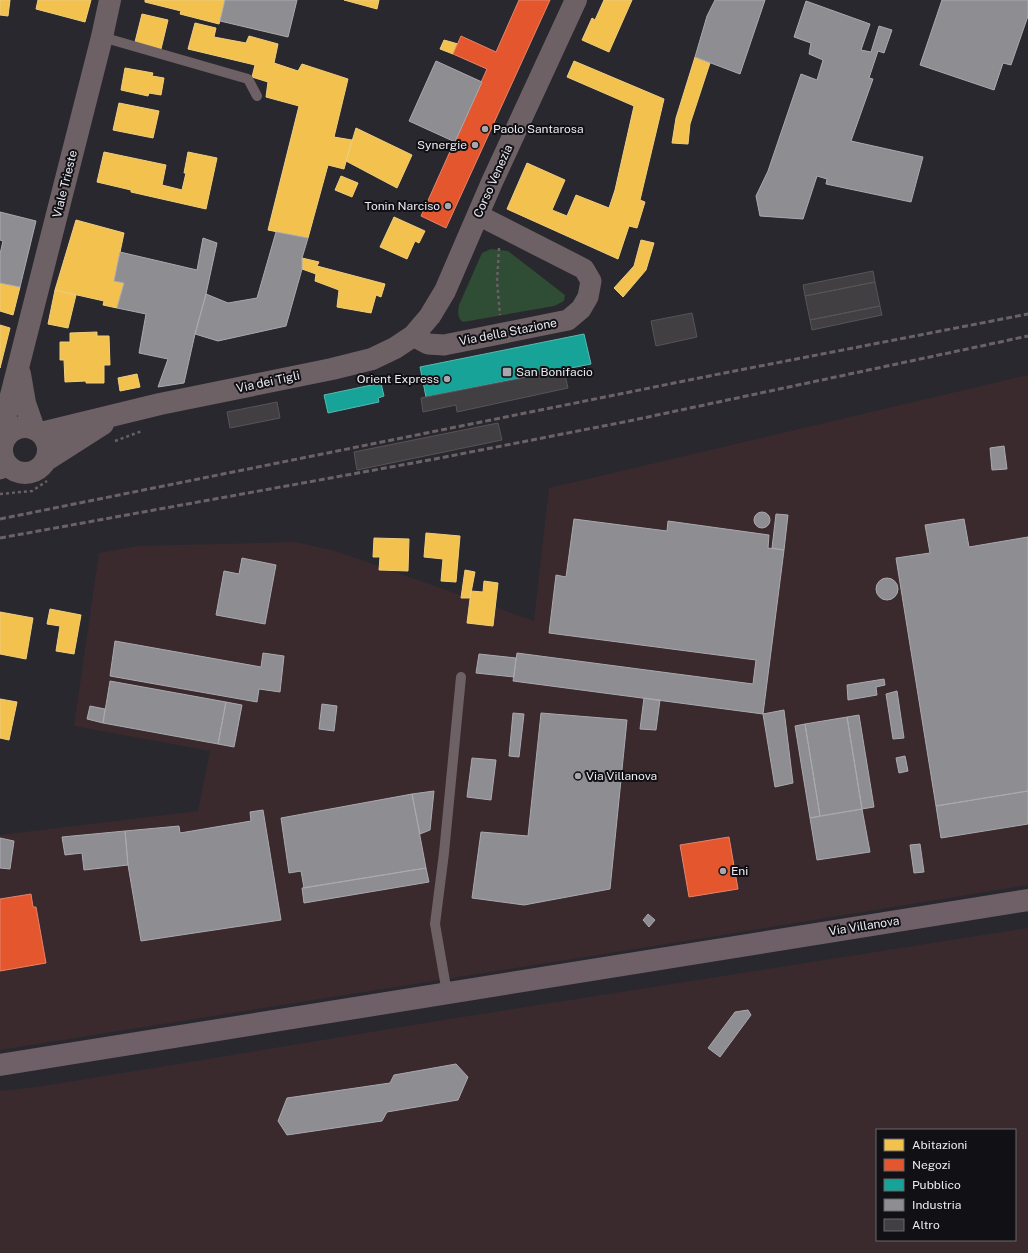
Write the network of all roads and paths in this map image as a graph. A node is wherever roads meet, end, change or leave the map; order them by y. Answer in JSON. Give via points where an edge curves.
{"nodes":[{"id":1,"x":110,"y":0,"type":"edge"},
{"id":2,"x":576,"y":0,"type":"edge"},
{"id":3,"x":102,"y":37,"type":"junction"},
{"id":4,"x":257,"y":96,"type":"dead end"},
{"id":5,"x":478,"y":215,"type":"junction"},
{"id":6,"x":499,"y":246,"type":"dead end"},
{"id":7,"x":504,"y":332,"type":"junction"},
{"id":8,"x":413,"y":336,"type":"junction"},
{"id":9,"x":19,"y":367,"type":"junction"},
{"id":10,"x":407,"y":375,"type":"dead end"},
{"id":11,"x":354,"y":386,"type":"dead end"},
{"id":12,"x":118,"y":415,"type":"junction"},
{"id":13,"x":144,"y":430,"type":"dead end"},
{"id":14,"x":38,"y":431,"type":"junction"},
{"id":15,"x":7,"y":436,"type":"junction"},
{"id":16,"x":111,"y":443,"type":"dead end"},
{"id":17,"x":3,"y":467,"type":"edge"},
{"id":18,"x":48,"y":470,"type":"junction"},
{"id":19,"x":0,"y":494,"type":"edge"},
{"id":20,"x":461,"y":677,"type":"dead end"},
{"id":21,"x":1028,"y":900,"type":"edge"},
{"id":22,"x":447,"y":993,"type":"junction"},
{"id":23,"x":0,"y":1065,"type":"edge"}],
"edges":[{"from":1,"to":3,"type":"street","name":"Viale Trieste"},
{"from":2,"to":5,"type":"street","name":"Corso Venezia"},
{"from":3,"to":4,"type":"lane","via":[[248,79]]},
{"from":3,"to":9,"type":"street","name":"Viale Trieste"},
{"from":5,"to":7,"type":"street","name":"Via della Stazione","via":[[584,269],[591,281],[588,297],[581,309],[568,320]]},
{"from":5,"to":8,"type":"street","name":"Corso Venezia","via":[[445,291],[430,316]]},
{"from":6,"to":7,"type":"path","via":[[497,280]]},
{"from":7,"to":8,"type":"street","name":"Via della Stazione","via":[[444,345],[428,344]]},
{"from":8,"to":12,"type":"street","name":"Via dei Tigli","via":[[395,348],[366,360]]},
{"from":9,"to":14,"type":"street","name":"Viale Trieste","via":[[25,403]]},
{"from":9,"to":15,"type":"street","name":"Viale Trieste","via":[[6,415]]},
{"from":10,"to":11,"type":"path"},
{"from":12,"to":14,"type":"street","name":"Via dei Tigli"},
{"from":12,"to":18,"type":"street","name":"Via dei Tigli"},
{"from":13,"to":16,"type":"path"},
{"from":14,"to":15,"type":"street","name":"Via dei Tigli","via":[[27,427],[19,428],[12,430]]},
{"from":14,"to":18,"type":"street","via":[[48,446]]},
{"from":15,"to":17,"type":"street","name":"Via dei Tigli","via":[[2,447]]},
{"from":17,"to":18,"type":"street","name":"Via dei Tigli","via":[[23,473]]},
{"from":18,"to":19,"type":"path","via":[[32,491]]},
{"from":20,"to":22,"type":"lane","via":[[435,924]]},
{"from":21,"to":22,"type":"main road","name":"Via Villanova"},
{"from":22,"to":23,"type":"main road","name":"Via Villanova"}]}
